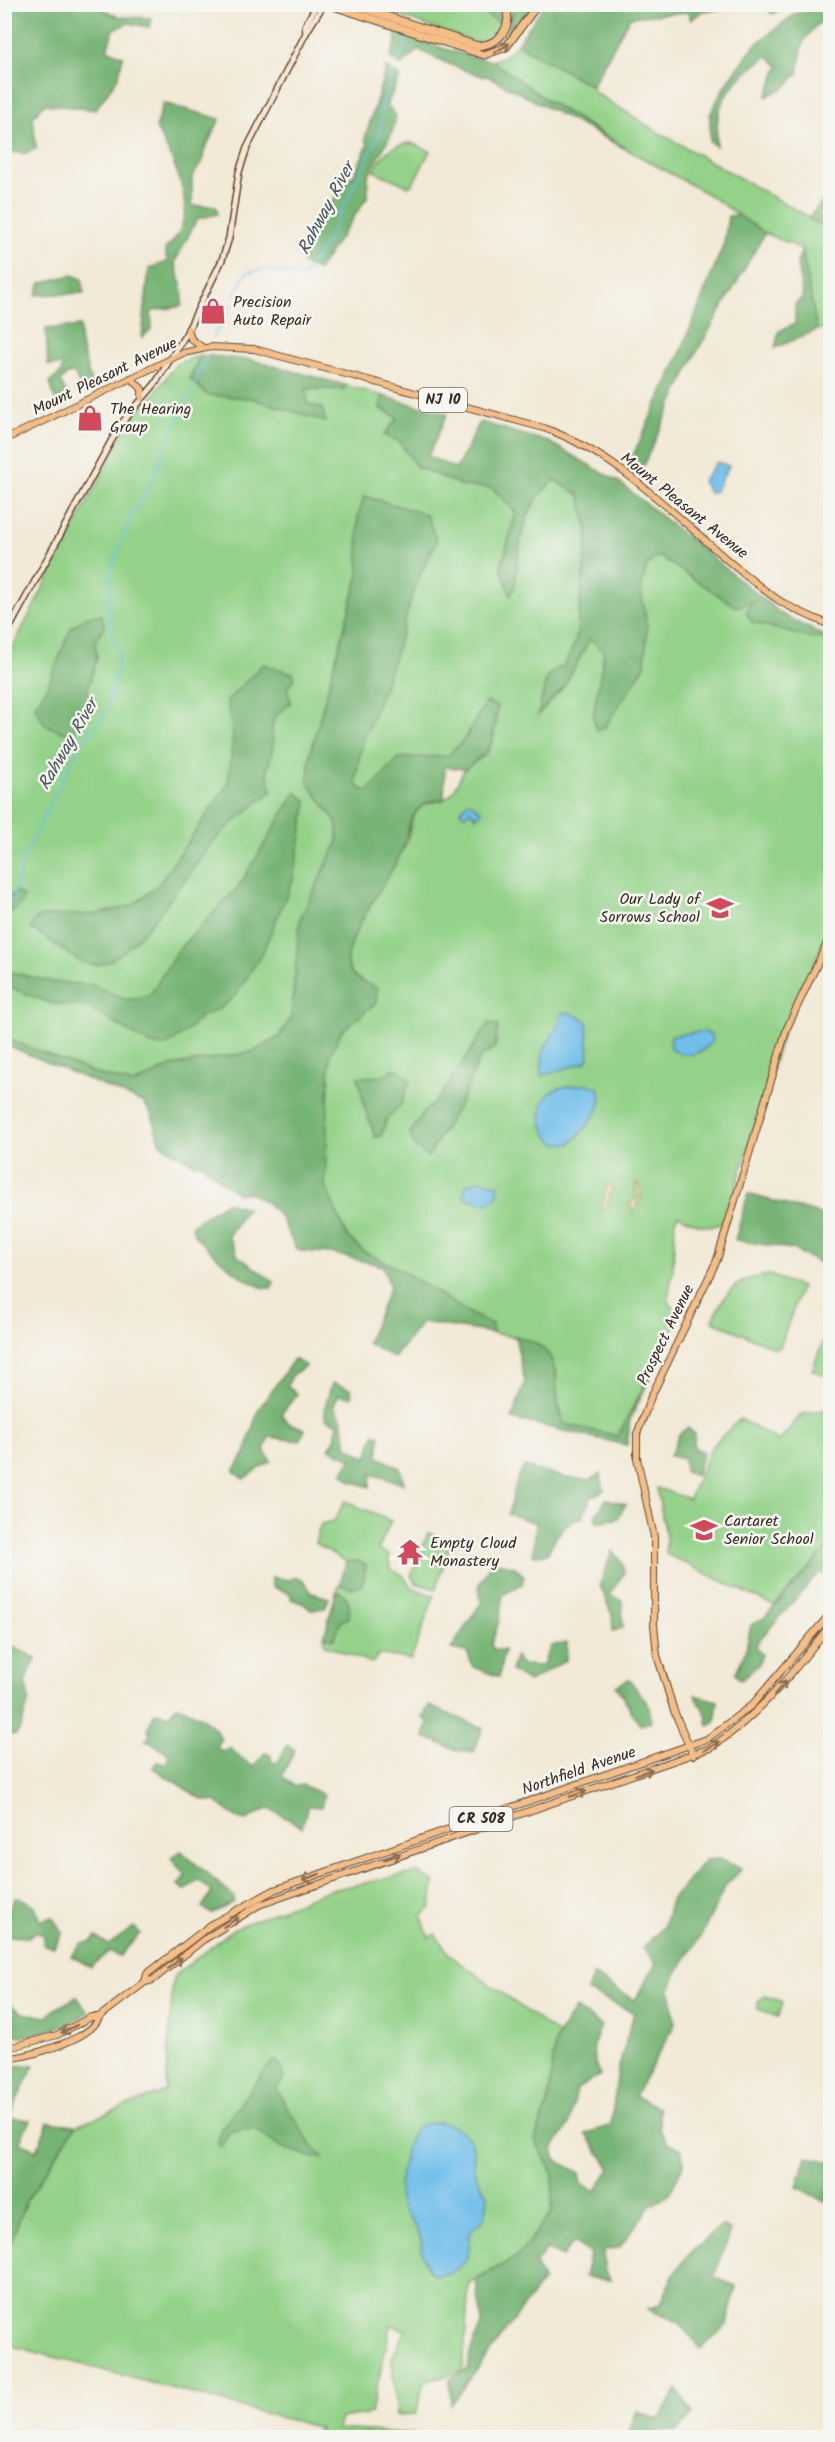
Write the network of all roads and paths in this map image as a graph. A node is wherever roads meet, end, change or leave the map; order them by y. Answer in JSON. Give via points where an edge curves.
{"nodes":[{"id":1,"x":317,"y":4,"type":"edge"},
{"id":2,"x":326,"y":4,"type":"edge"},
{"id":3,"x":350,"y":4,"type":"edge"},
{"id":4,"x":505,"y":4,"type":"edge"},
{"id":5,"x":538,"y":4,"type":"edge"},
{"id":6,"x":306,"y":33,"type":"junction"},
{"id":7,"x":188,"y":329,"type":"junction"},
{"id":8,"x":203,"y":348,"type":"junction"},
{"id":9,"x":173,"y":358,"type":"junction"},
{"id":10,"x":131,"y":378,"type":"junction"},
{"id":11,"x":142,"y":399,"type":"junction"},
{"id":12,"x":4,"y":441,"type":"edge"},
{"id":13,"x":831,"y":625,"type":"edge"},
{"id":14,"x":4,"y":638,"type":"edge"},
{"id":15,"x":831,"y":937,"type":"edge"},
{"id":16,"x":831,"y":1614,"type":"edge"},
{"id":17,"x":831,"y":1625,"type":"edge"},
{"id":18,"x":797,"y":1660,"type":"junction"},
{"id":19,"x":689,"y":1747,"type":"junction"},
{"id":20,"x":693,"y":1755,"type":"junction"},
{"id":21,"x":481,"y":1819,"type":"junction"},
{"id":22,"x":484,"y":1826,"type":"junction"},
{"id":23,"x":145,"y":1982,"type":"junction"},
{"id":24,"x":99,"y":2017,"type":"junction"},
{"id":25,"x":4,"y":2049,"type":"edge"},
{"id":26,"x":4,"y":2059,"type":"edge"}],
"edges":[{"from":1,"to":6,"type":"main road","via":[[305,26]]},
{"from":2,"to":5,"type":"highway","one_way":true,"via":[[484,55],[506,47]]},
{"from":2,"to":6,"type":"main road"},
{"from":3,"to":4,"type":"highway","via":[[478,46],[495,42],[504,34],[508,20]]},
{"from":6,"to":7,"type":"main road","via":[[244,156],[222,260]]},
{"from":7,"to":8,"type":"main road","via":[[191,339]]},
{"from":7,"to":9,"type":"main road"},
{"from":8,"to":9,"type":"main road","name":"Mount Pleasant Avenue","number":"NJ 10"},
{"from":8,"to":13,"type":"main road","name":"Mount Pleasant Avenue","number":"NJ 10","via":[[254,349],[551,431],[616,467],[776,598]]},
{"from":9,"to":10,"type":"main road","name":"Mount Pleasant Avenue","number":"NJ 10"},
{"from":9,"to":11,"type":"main road"},
{"from":10,"to":11,"type":"main road","via":[[142,389]]},
{"from":10,"to":12,"type":"main road","name":"Mount Pleasant Avenue","number":"NJ 10"},
{"from":11,"to":14,"type":"main road","via":[[114,435]]},
{"from":15,"to":19,"type":"main road","name":"Prospect Avenue","via":[[787,1028],[717,1260],[651,1396],[637,1434],[637,1458],[654,1530],[657,1655]]},
{"from":16,"to":18,"type":"main road","name":"Northfield Avenue","number":"CR 508"},
{"from":17,"to":18,"type":"main road","name":"Northfield Avenue","number":"CR 508"},
{"from":18,"to":19,"type":"main road","name":"Northfield Avenue","number":"CR 508","via":[[738,1718]]},
{"from":20,"to":18,"type":"main road","name":"Northfield Avenue","number":"CR 508","one_way":true,"via":[[742,1725],[779,1689]]},
{"from":19,"to":20,"type":"main road","name":"Prospect Avenue"},
{"from":19,"to":21,"type":"main road","name":"Northfield Avenue","number":"CR 508"},
{"from":22,"to":20,"type":"main road","name":"Northfield Avenue","number":"CR 508","one_way":true},
{"from":21,"to":22,"type":"main road"},
{"from":21,"to":23,"type":"main road","name":"Northfield Avenue","number":"CR 508","one_way":true,"via":[[251,1901],[198,1934],[147,1974]]},
{"from":23,"to":22,"type":"main road","name":"Northfield Avenue","number":"CR 508","one_way":true,"via":[[259,1905]]},
{"from":23,"to":24,"type":"main road","name":"Northfield Avenue","number":"CR 508"},
{"from":24,"to":25,"type":"main road","name":"Northfield Avenue","number":"CR 508","one_way":true,"via":[[91,2017],[38,2042]]},
{"from":24,"to":26,"type":"main road","name":"Northfield Avenue","number":"CR 508","via":[[97,2025],[64,2043]]}]}
